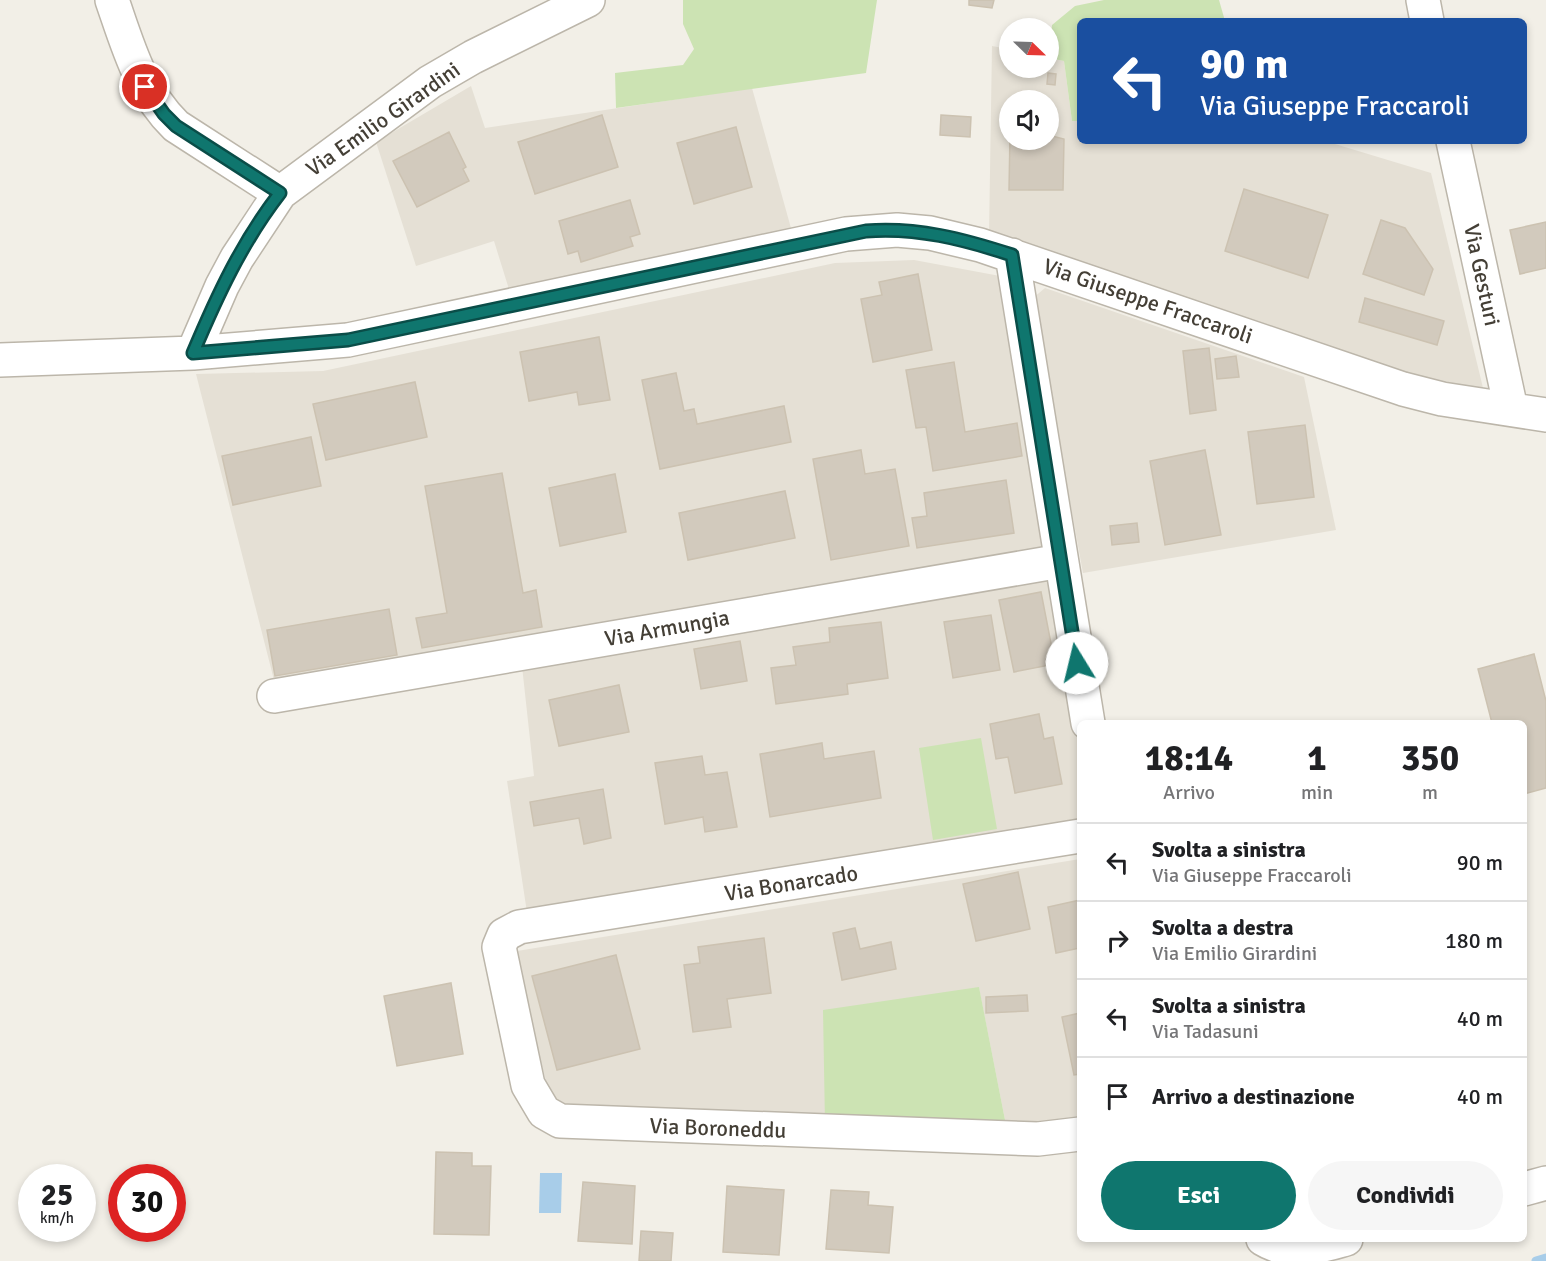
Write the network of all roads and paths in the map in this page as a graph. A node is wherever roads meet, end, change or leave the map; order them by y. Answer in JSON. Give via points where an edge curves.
{"nodes":[{"id":1,"x":112,"y":0,"type":"edge"},
{"id":2,"x":588,"y":0,"type":"edge"},
{"id":3,"x":1423,"y":0,"type":"edge"},
{"id":4,"x":1426,"y":18,"type":"edge"},
{"id":5,"x":1454,"y":144,"type":"edge"},
{"id":6,"x":280,"y":193,"type":"junction"},
{"id":7,"x":1012,"y":255,"type":"junction"},
{"id":8,"x":193,"y":353,"type":"junction"},
{"id":9,"x":0,"y":360,"type":"edge"},
{"id":10,"x":1511,"y":410,"type":"junction"},
{"id":11,"x":1546,"y":415,"type":"edge"},
{"id":12,"x":1061,"y":561,"type":"junction"},
{"id":13,"x":274,"y":696,"type":"dead end"},
{"id":14,"x":1088,"y":720,"type":"edge"},
{"id":15,"x":1077,"y":836,"type":"edge"},
{"id":16,"x":504,"y":935,"type":"joint"},
{"id":17,"x":1077,"y":1134,"type":"edge"},
{"id":18,"x":1546,"y":1183,"type":"edge"},
{"id":19,"x":1527,"y":1188,"type":"edge"},
{"id":20,"x":1270,"y":1242,"type":"edge"},
{"id":21,"x":1336,"y":1242,"type":"edge"}],
"edges":[{"from":1,"to":6,"type":"street","via":[[138,75],[164,114],[176,126]]},
{"from":2,"to":6,"type":"street","name":"Via Emilio Girardini","via":[[430,82]]},
{"from":3,"to":4,"type":"street"},
{"from":5,"to":10,"type":"street","name":"Via Gesturi"},
{"from":6,"to":8,"type":"street","name":"Via Emilio Girardini","via":[[237,258]]},
{"from":7,"to":8,"type":"street","name":"Via Giuseppe Fraccaroli","via":[[930,233],[866,231],[348,340]]},
{"from":7,"to":10,"type":"street","name":"Via Giuseppe Fraccaroli","via":[[1403,389]]},
{"from":7,"to":12,"type":"street"},
{"from":8,"to":9,"type":"street","name":"Via Giuseppe Fraccaroli"},
{"from":10,"to":11,"type":"street","name":"Via Giuseppe Fraccaroli"},
{"from":12,"to":13,"type":"street","name":"Via Armungia"},
{"from":12,"to":14,"type":"street"},
{"from":15,"to":16,"type":"street","name":"Via Bonarcado","via":[[519,927]]},
{"from":16,"to":17,"type":"street","name":"Via Boroneddu","via":[[499,954],[528,1085],[544,1112],[560,1121],[1038,1139]]},
{"from":18,"to":19,"type":"street"},
{"from":20,"to":21,"type":"street","via":[[1298,1250]]}]}
